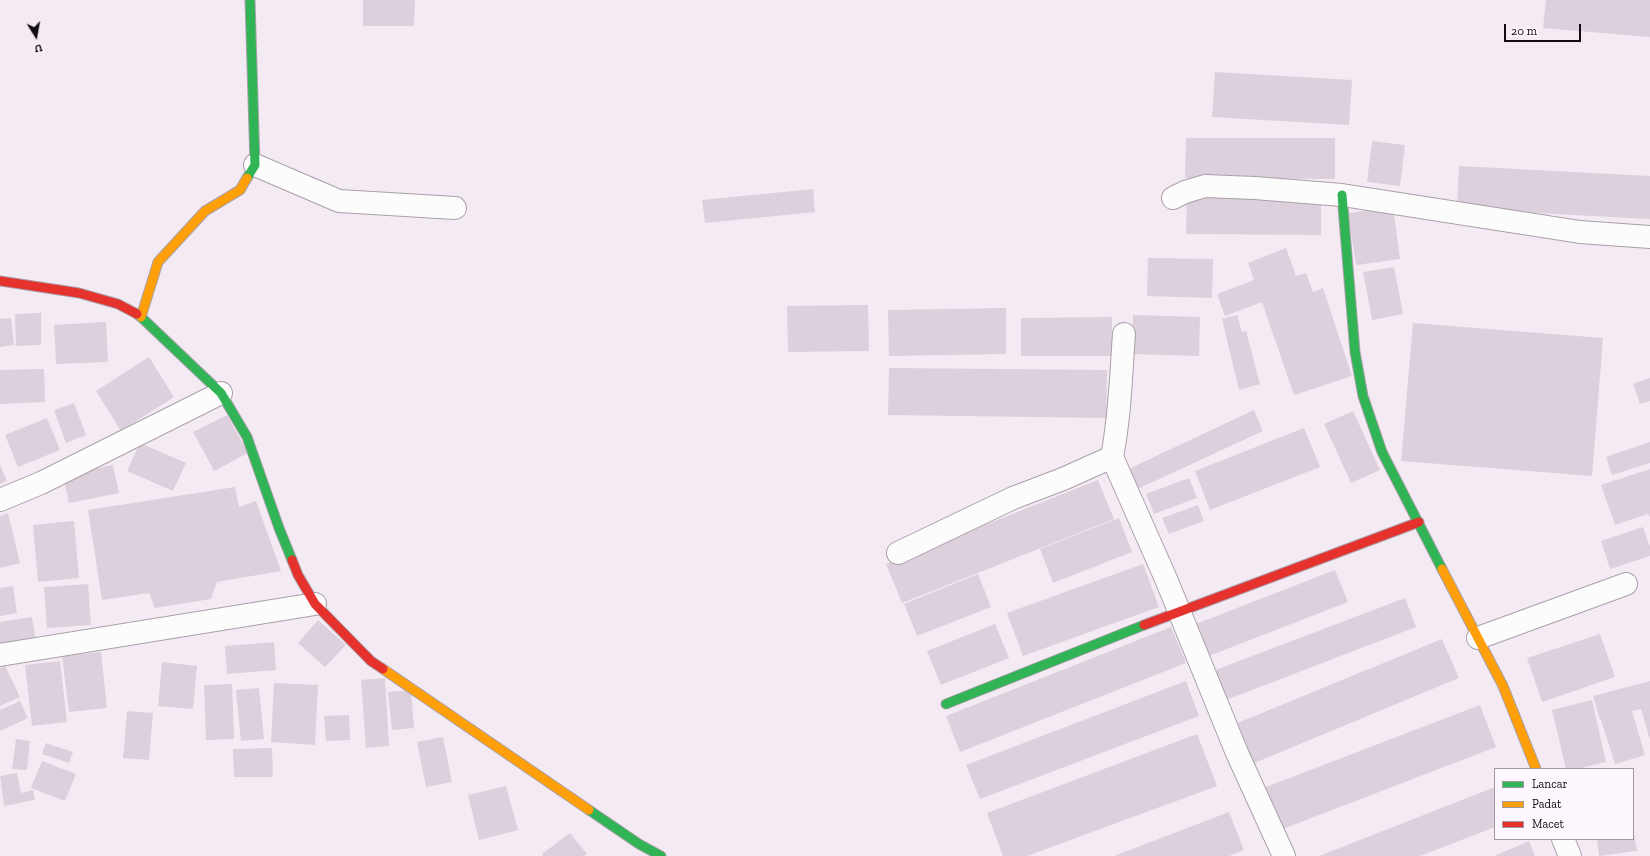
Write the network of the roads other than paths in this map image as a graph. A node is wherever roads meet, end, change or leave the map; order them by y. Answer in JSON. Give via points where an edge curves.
{"nodes":[{"id":1,"x":250,"y":0,"type":"edge"},
{"id":2,"x":255,"y":165,"type":"junction"},
{"id":3,"x":1342,"y":195,"type":"junction"},
{"id":4,"x":1173,"y":198,"type":"dead end"},
{"id":5,"x":455,"y":208,"type":"dead end"},
{"id":6,"x":1650,"y":237,"type":"edge"},
{"id":7,"x":0,"y":281,"type":"edge"},
{"id":8,"x":141,"y":317,"type":"junction"},
{"id":9,"x":1124,"y":334,"type":"dead end"},
{"id":10,"x":221,"y":393,"type":"junction"},
{"id":11,"x":1112,"y":457,"type":"junction"},
{"id":12,"x":0,"y":500,"type":"edge"},
{"id":13,"x":1419,"y":522,"type":"junction"},
{"id":14,"x":898,"y":553,"type":"dead end"},
{"id":15,"x":1626,"y":584,"type":"dead end"},
{"id":16,"x":315,"y":604,"type":"junction"},
{"id":17,"x":1180,"y":611,"type":"junction"},
{"id":18,"x":1478,"y":638,"type":"junction"},
{"id":19,"x":0,"y":655,"type":"edge"},
{"id":20,"x":946,"y":704,"type":"dead end"},
{"id":21,"x":1536,"y":768,"type":"edge"},
{"id":22,"x":1563,"y":840,"type":"edge"},
{"id":23,"x":661,"y":856,"type":"edge"},
{"id":24,"x":1284,"y":856,"type":"edge"},
{"id":25,"x":1570,"y":856,"type":"edge"}],
"edges":[{"from":1,"to":2,"type":"street"},
{"from":2,"to":5,"type":"street","via":[[339,201]]},
{"from":2,"to":8,"type":"street","via":[[240,190],[205,211],[158,262]]},
{"from":3,"to":4,"type":"street","via":[[1205,186]]},
{"from":3,"to":6,"type":"street","via":[[1580,232]]},
{"from":3,"to":13,"type":"street","via":[[1355,352],[1363,396],[1382,452]]},
{"from":7,"to":8,"type":"street","via":[[79,293],[118,304]]},
{"from":8,"to":10,"type":"street"},
{"from":9,"to":11,"type":"street","via":[[1118,421]]},
{"from":10,"to":12,"type":"street","via":[[41,483]]},
{"from":10,"to":16,"type":"street","via":[[247,437],[298,575]]},
{"from":11,"to":14,"type":"street","via":[[1013,498]]},
{"from":11,"to":17,"type":"street"},
{"from":13,"to":17,"type":"street"},
{"from":13,"to":18,"type":"street"},
{"from":15,"to":18,"type":"street"},
{"from":16,"to":19,"type":"street"},
{"from":16,"to":23,"type":"street","via":[[371,661],[639,844]]},
{"from":17,"to":20,"type":"street"},
{"from":17,"to":24,"type":"street","via":[[1237,753]]},
{"from":18,"to":21,"type":"street","via":[[1503,686]]},
{"from":22,"to":25,"type":"street"}]}
